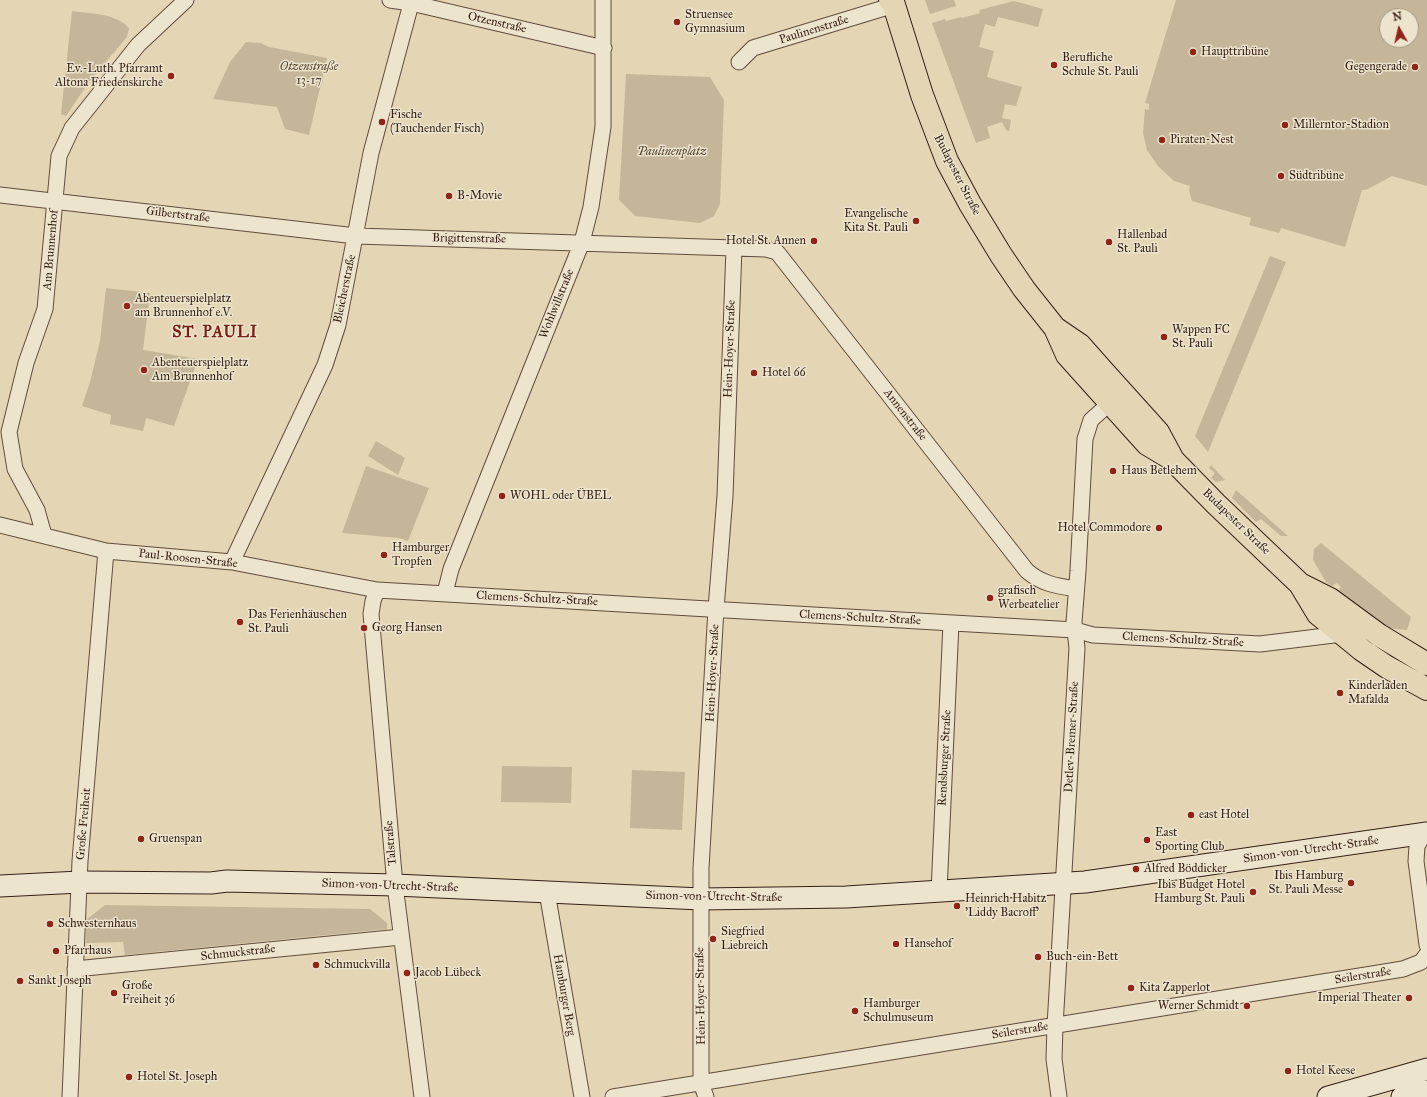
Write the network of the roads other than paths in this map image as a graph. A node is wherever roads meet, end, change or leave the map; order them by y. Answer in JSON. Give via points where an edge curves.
{"nodes":[{"id":1,"x":186,"y":0,"type":"edge"},
{"id":2,"x":390,"y":0,"type":"edge"},
{"id":3,"x":603,"y":0,"type":"edge"},
{"id":4,"x":412,"y":2,"type":"edge"},
{"id":5,"x":893,"y":2,"type":"edge"},
{"id":6,"x":604,"y":48,"type":"junction"},
{"id":7,"x":739,"y":62,"type":"dead end"},
{"id":8,"x":0,"y":195,"type":"edge"},
{"id":9,"x":55,"y":201,"type":"junction"},
{"id":10,"x":356,"y":236,"type":"junction"},
{"id":11,"x":582,"y":242,"type":"junction"},
{"id":12,"x":734,"y":248,"type":"junction"},
{"id":13,"x":1116,"y":398,"type":"junction"},
{"id":14,"x":0,"y":526,"type":"edge"},
{"id":15,"x":44,"y":535,"type":"junction"},
{"id":16,"x":106,"y":551,"type":"junction"},
{"id":17,"x":232,"y":562,"type":"junction"},
{"id":18,"x":1300,"y":584,"type":"junction"},
{"id":19,"x":1076,"y":588,"type":"junction"},
{"id":20,"x":378,"y":590,"type":"junction"},
{"id":21,"x":445,"y":594,"type":"junction"},
{"id":22,"x":716,"y":609,"type":"junction"},
{"id":23,"x":951,"y":623,"type":"junction"},
{"id":24,"x":1075,"y":630,"type":"junction"},
{"id":25,"x":1342,"y":634,"type":"junction"},
{"id":26,"x":1427,"y":664,"type":"edge"},
{"id":27,"x":1427,"y":689,"type":"edge"},
{"id":28,"x":1426,"y":840,"type":"edge"},
{"id":29,"x":80,"y":882,"type":"junction"},
{"id":30,"x":1064,"y":883,"type":"junction"},
{"id":31,"x":395,"y":885,"type":"junction"},
{"id":32,"x":0,"y":886,"type":"edge"},
{"id":33,"x":547,"y":892,"type":"junction"},
{"id":34,"x":939,"y":892,"type":"junction"},
{"id":35,"x":701,"y":899,"type":"junction"},
{"id":36,"x":402,"y":937,"type":"junction"},
{"id":37,"x":1426,"y":953,"type":"edge"},
{"id":38,"x":75,"y":969,"type":"junction"},
{"id":39,"x":1055,"y":1026,"type":"junction"},
{"id":40,"x":1427,"y":1069,"type":"edge"},
{"id":41,"x":703,"y":1090,"type":"edge"},
{"id":42,"x":70,"y":1097,"type":"edge"},
{"id":43,"x":422,"y":1097,"type":"edge"},
{"id":44,"x":582,"y":1097,"type":"edge"},
{"id":45,"x":614,"y":1097,"type":"edge"},
{"id":46,"x":1059,"y":1097,"type":"edge"},
{"id":47,"x":1328,"y":1097,"type":"edge"}],
"edges":[{"from":1,"to":9,"type":"street","name":"Am Brunnenhof","via":[[138,45],[72,128],[60,156]]},
{"from":2,"to":4,"type":"street","name":"Otzenstraße"},
{"from":3,"to":6,"type":"street","name":"Wohlwillstraße"},
{"from":4,"to":6,"type":"street","name":"Otzenstraße"},
{"from":4,"to":10,"type":"street","name":"Bleicherstraße","via":[[371,153]]},
{"from":5,"to":7,"type":"street","name":"Paulinenstraße","via":[[753,48]]},
{"from":5,"to":13,"type":"main road","name":"Budapester Straße","via":[[927,110],[955,176],[1024,289],[1055,328],[1080,345]]},
{"from":6,"to":11,"type":"street","name":"Wohlwillstraße","via":[[603,127],[591,207]]},
{"from":8,"to":9,"type":"street","name":"Gilbertstraße"},
{"from":9,"to":10,"type":"street","name":"Gilbertstraße"},
{"from":9,"to":15,"type":"street","name":"Am Brunnenhof","via":[[45,309],[26,363],[9,432],[15,469],[37,510]]},
{"from":10,"to":11,"type":"street","name":"Brigittenstraße"},
{"from":10,"to":17,"type":"street","name":"Bleicherstraße","via":[[338,325],[325,364]]},
{"from":11,"to":12,"type":"street"},
{"from":11,"to":21,"type":"street","name":"Wohlwillstraße","via":[[451,569]]},
{"from":12,"to":19,"type":"street","name":"Annenstraße","via":[[777,252],[1027,571],[1041,582]]},
{"from":12,"to":22,"type":"street","name":"Hein-Hoyer-Straße","via":[[725,496]]},
{"from":13,"to":18,"type":"main road","name":"Budapester Straße","via":[[1147,444],[1172,459]]},
{"from":13,"to":19,"type":"street","name":"Detlev-Bremer-Straße","via":[[1091,420],[1086,432]]},
{"from":14,"to":15,"type":"street","name":"Paul-Roosen-Straße"},
{"from":15,"to":16,"type":"street","name":"Paul-Roosen-Straße"},
{"from":16,"to":17,"type":"street","name":"Paul-Roosen-Straße"},
{"from":16,"to":29,"type":"street","name":"Große Freiheit"},
{"from":17,"to":20,"type":"street","name":"Paul-Roosen-Straße"},
{"from":18,"to":25,"type":"main road","name":"Budapester Straße","via":[[1318,614]]},
{"from":18,"to":26,"type":"main road","name":"Budapester Straße","via":[[1330,599],[1379,635]]},
{"from":19,"to":24,"type":"street","name":"Detlev-Bremer-Straße"},
{"from":20,"to":21,"type":"street","name":"Clemens-Schultz-Straße"},
{"from":20,"to":31,"type":"street","name":"Talstraße","via":[[371,614]]},
{"from":21,"to":22,"type":"street","name":"Clemens-Schultz-Straße"},
{"from":22,"to":23,"type":"street","name":"Clemens-Schultz-Straße"},
{"from":22,"to":35,"type":"street","name":"Hein-Hoyer-Straße"},
{"from":23,"to":24,"type":"street","name":"Clemens-Schultz-Straße"},
{"from":23,"to":34,"type":"street","name":"Rendsburger Straße"},
{"from":24,"to":25,"type":"street","name":"Clemens-Schultz-Straße","via":[[1093,635],[1260,644]]},
{"from":24,"to":30,"type":"street","name":"Detlev-Bremer-Straße","via":[[1077,648]]},
{"from":25,"to":27,"type":"main road","name":"Budapester Straße","via":[[1387,667]]},
{"from":28,"to":30,"type":"main road","name":"Simon-von-Utrecht-Straße"},
{"from":28,"to":37,"type":"street","name":"Simon-von-Utrecht-Straße","via":[[1417,846],[1417,872]]},
{"from":29,"to":31,"type":"main road","name":"Simon-von-Utrecht-Straße","via":[[227,881]]},
{"from":29,"to":32,"type":"main road","name":"Simon-von-Utrecht-Straße"},
{"from":29,"to":38,"type":"street","name":"Große Freiheit"},
{"from":30,"to":34,"type":"main road","name":"Simon-von-Utrecht-Straße"},
{"from":30,"to":39,"type":"street","name":"Detlev-Bremer-Straße"},
{"from":31,"to":33,"type":"main road","name":"Simon-von-Utrecht-Straße"},
{"from":31,"to":36,"type":"street","name":"Talstraße"},
{"from":33,"to":35,"type":"main road","name":"Simon-von-Utrecht-Straße"},
{"from":33,"to":44,"type":"street","name":"Hamburger Berg"},
{"from":34,"to":35,"type":"main road","name":"Simon-von-Utrecht-Straße","via":[[846,898]]},
{"from":35,"to":41,"type":"street","name":"Hein-Hoyer-Straße"},
{"from":36,"to":38,"type":"street","name":"Schmuckstraße"},
{"from":36,"to":43,"type":"street","name":"Talstraße"},
{"from":37,"to":39,"type":"street","name":"Seilerstraße","via":[[1417,965],[1403,969]]},
{"from":38,"to":42,"type":"street","name":"Große Freiheit"},
{"from":39,"to":41,"type":"street","name":"Seilerstraße"},
{"from":39,"to":46,"type":"street","name":"Detlev-Bremer-Straße","via":[[1054,1059]]},
{"from":40,"to":47,"type":"main road"},
{"from":41,"to":45,"type":"street","name":"Seilerstraße"}]}
